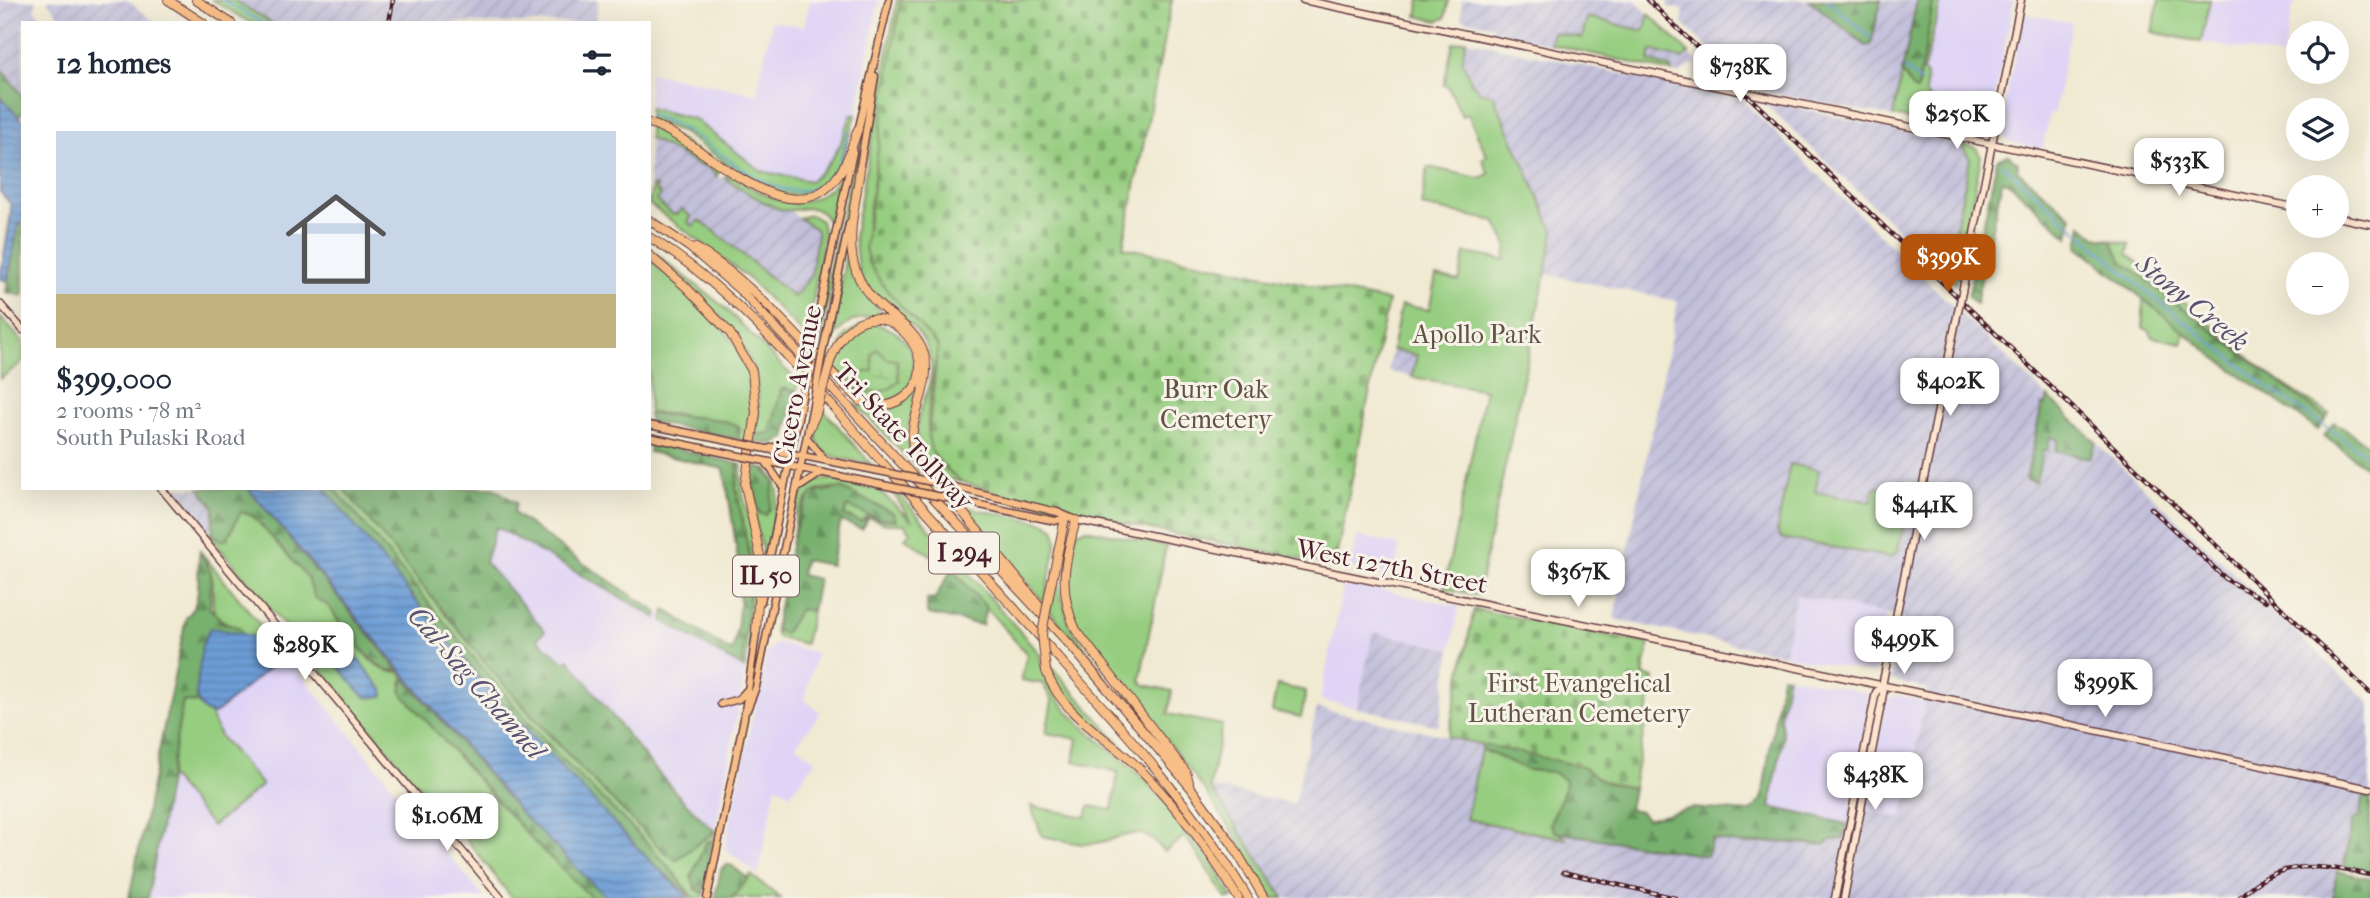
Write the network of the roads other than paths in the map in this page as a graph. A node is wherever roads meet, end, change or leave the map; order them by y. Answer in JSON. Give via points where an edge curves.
{"nodes":[{"id":1,"x":168,"y":0,"type":"edge"},
{"id":2,"x":195,"y":0,"type":"edge"},
{"id":3,"x":889,"y":0,"type":"edge"},
{"id":4,"x":1303,"y":0,"type":"edge"},
{"id":5,"x":2021,"y":0,"type":"edge"},
{"id":6,"x":200,"y":21,"type":"edge"},
{"id":7,"x":228,"y":21,"type":"edge"},
{"id":8,"x":877,"y":57,"type":"junction"},
{"id":9,"x":651,"y":125,"type":"edge"},
{"id":10,"x":858,"y":129,"type":"junction"},
{"id":11,"x":1992,"y":145,"type":"junction"},
{"id":12,"x":860,"y":169,"type":"junction"},
{"id":13,"x":2286,"y":206,"type":"edge"},
{"id":14,"x":2349,"y":219,"type":"edge"},
{"id":15,"x":651,"y":221,"type":"edge"},
{"id":16,"x":651,"y":221,"type":"edge"},
{"id":17,"x":2370,"y":224,"type":"edge"},
{"id":18,"x":651,"y":238,"type":"edge"},
{"id":19,"x":651,"y":257,"type":"edge"},
{"id":20,"x":0,"y":304,"type":"edge"},
{"id":21,"x":21,"y":328,"type":"edge"},
{"id":22,"x":829,"y":366,"type":"edge"},
{"id":23,"x":829,"y":366,"type":"edge"},
{"id":24,"x":829,"y":366,"type":"edge"},
{"id":25,"x":829,"y":366,"type":"edge"},
{"id":26,"x":814,"y":412,"type":"junction"},
{"id":27,"x":651,"y":425,"type":"edge"},
{"id":28,"x":794,"y":433,"type":"junction"},
{"id":29,"x":808,"y":433,"type":"junction"},
{"id":30,"x":651,"y":437,"type":"edge"},
{"id":31,"x":765,"y":448,"type":"junction"},
{"id":32,"x":790,"y":453,"type":"junction"},
{"id":33,"x":804,"y":456,"type":"junction"},
{"id":34,"x":762,"y":460,"type":"junction"},
{"id":35,"x":827,"y":461,"type":"junction"},
{"id":36,"x":788,"y":465,"type":"junction"},
{"id":37,"x":801,"y":468,"type":"junction"},
{"id":38,"x":822,"y":473,"type":"junction"},
{"id":39,"x":783,"y":488,"type":"junction"},
{"id":40,"x":796,"y":489,"type":"junction"},
{"id":41,"x":163,"y":490,"type":"edge"},
{"id":42,"x":1065,"y":518,"type":"junction"},
{"id":43,"x":1076,"y":520,"type":"junction"},
{"id":44,"x":756,"y":631,"type":"junction"},
{"id":45,"x":1071,"y":646,"type":"junction"},
{"id":46,"x":1882,"y":685,"type":"junction"},
{"id":47,"x":746,"y":691,"type":"junction"},
{"id":48,"x":721,"y":704,"type":"dead end"},
{"id":49,"x":744,"y":718,"type":"junction"},
{"id":50,"x":1191,"y":788,"type":"junction"},
{"id":51,"x":2370,"y":789,"type":"edge"},
{"id":52,"x":708,"y":897,"type":"edge"},
{"id":53,"x":500,"y":898,"type":"edge"},
{"id":54,"x":1238,"y":898,"type":"edge"},
{"id":55,"x":1248,"y":898,"type":"edge"},
{"id":56,"x":1264,"y":898,"type":"edge"},
{"id":57,"x":1835,"y":898,"type":"edge"},
{"id":58,"x":1844,"y":898,"type":"edge"}],
"edges":[{"from":1,"to":6,"type":"highway"},
{"from":2,"to":7,"type":"highway"},
{"from":3,"to":8,"type":"main road","name":"Cicero Avenue","number":"IL 50"},
{"from":4,"to":11,"type":"main road"},
{"from":5,"to":11,"type":"main road"},
{"from":8,"to":10,"type":"main road","name":"Cicero Avenue","number":"IL 50"},
{"from":8,"to":12,"type":"main road","name":"Cicero Avenue","number":"IL 50"},
{"from":9,"to":10,"type":"highway","via":[[681,137],[761,190],[798,200],[812,197],[835,180]]},
{"from":10,"to":28,"type":"main road","name":"Cicero Avenue","number":"IL 50","bridge":true},
{"from":11,"to":13,"type":"main road"},
{"from":11,"to":46,"type":"main road","bridge":true},
{"from":12,"to":26,"type":"main road","name":"Cicero Avenue","number":"IL 50","bridge":true},
{"from":12,"to":45,"type":"highway","via":[[851,263],[872,299],[915,335],[926,363],[910,430],[914,453]]},
{"from":14,"to":17,"type":"main road"},
{"from":15,"to":45,"type":"highway","name":"Tri-State Tollway","number":"I 294","via":[[742,292]]},
{"from":16,"to":22,"type":"highway","bridge":true,"via":[[739,277]]},
{"from":18,"to":55,"type":"highway","name":"Tri-State Tollway","number":"I 294","via":[[729,296],[948,534],[1165,777],[1217,846]]},
{"from":19,"to":44,"type":"highway","via":[[730,333],[752,371],[756,413],[745,485],[761,559]]},
{"from":20,"to":21,"type":"main road"},
{"from":23,"to":24,"type":"highway","bridge":true,"via":[[861,401],[874,406],[900,400],[914,387],[920,366],[906,334],[875,319],[847,328]]},
{"from":25,"to":26,"type":"highway","bridge":true},
{"from":26,"to":29,"type":"highway"},
{"from":27,"to":31,"type":"main road","name":"West 127th Street","bridge":true},
{"from":28,"to":31,"type":"main road","via":[[783,444]]},
{"from":28,"to":32,"type":"main road","name":"Cicero Avenue","number":"IL 50"},
{"from":29,"to":33,"type":"main road","name":"Cicero Avenue","number":"IL 50"},
{"from":29,"to":35,"type":"main road","via":[[816,453]]},
{"from":30,"to":34,"type":"main road","name":"West 127th Street","bridge":true},
{"from":31,"to":32,"type":"main road","name":"West 127th Street"},
{"from":32,"to":33,"type":"main road","name":"West 127th Street"},
{"from":32,"to":36,"type":"main road","name":"Cicero Avenue","number":"IL 50"},
{"from":33,"to":35,"type":"main road","name":"West 127th Street"},
{"from":33,"to":37,"type":"main road","name":"Cicero Avenue","number":"IL 50"},
{"from":34,"to":36,"type":"main road","name":"West 127th Street"},
{"from":34,"to":39,"type":"main road"},
{"from":35,"to":42,"type":"main road","name":"West 127th Street","bridge":true,"via":[[942,484],[1058,512]]},
{"from":36,"to":37,"type":"main road","name":"West 127th Street"},
{"from":36,"to":39,"type":"main road","name":"Cicero Avenue","number":"IL 50"},
{"from":37,"to":38,"type":"main road","name":"West 127th Street"},
{"from":37,"to":40,"type":"main road","name":"Cicero Avenue","number":"IL 50"},
{"from":38,"to":40,"type":"main road"},
{"from":38,"to":42,"type":"main road","name":"West 127th Street","bridge":true,"via":[[1055,521]]},
{"from":39,"to":44,"type":"main road","name":"Cicero Avenue","number":"IL 50"},
{"from":40,"to":49,"type":"main road","name":"Cicero Avenue","number":"IL 50","via":[[756,687]]},
{"from":41,"to":53,"type":"main road"},
{"from":42,"to":43,"type":"main road","name":"West 127th Street"},
{"from":42,"to":54,"type":"highway","bridge":true,"via":[[1042,634],[1052,686],[1073,713],[1161,792]]},
{"from":43,"to":46,"type":"main road","name":"West 127th Street"},
{"from":43,"to":50,"type":"highway","via":[[1066,561],[1063,592],[1067,610],[1076,630],[1186,772]]},
{"from":44,"to":47,"type":"main road","name":"Cicero Avenue","number":"IL 50"},
{"from":45,"to":50,"type":"highway","name":"Tri-State Tollway","number":"I 294"},
{"from":46,"to":51,"type":"main road","name":"West 127th Street"},
{"from":46,"to":57,"type":"main road","via":[[1876,692]]},
{"from":46,"to":58,"type":"main road","via":[[1884,694]]},
{"from":47,"to":48,"type":"main road","via":[[739,699]]},
{"from":47,"to":49,"type":"main road","name":"Cicero Avenue","number":"IL 50"},
{"from":49,"to":52,"type":"main road","name":"Cicero Avenue","number":"IL 50"},
{"from":50,"to":56,"type":"highway","name":"Tri-State Tollway","number":"I 294"}]}
